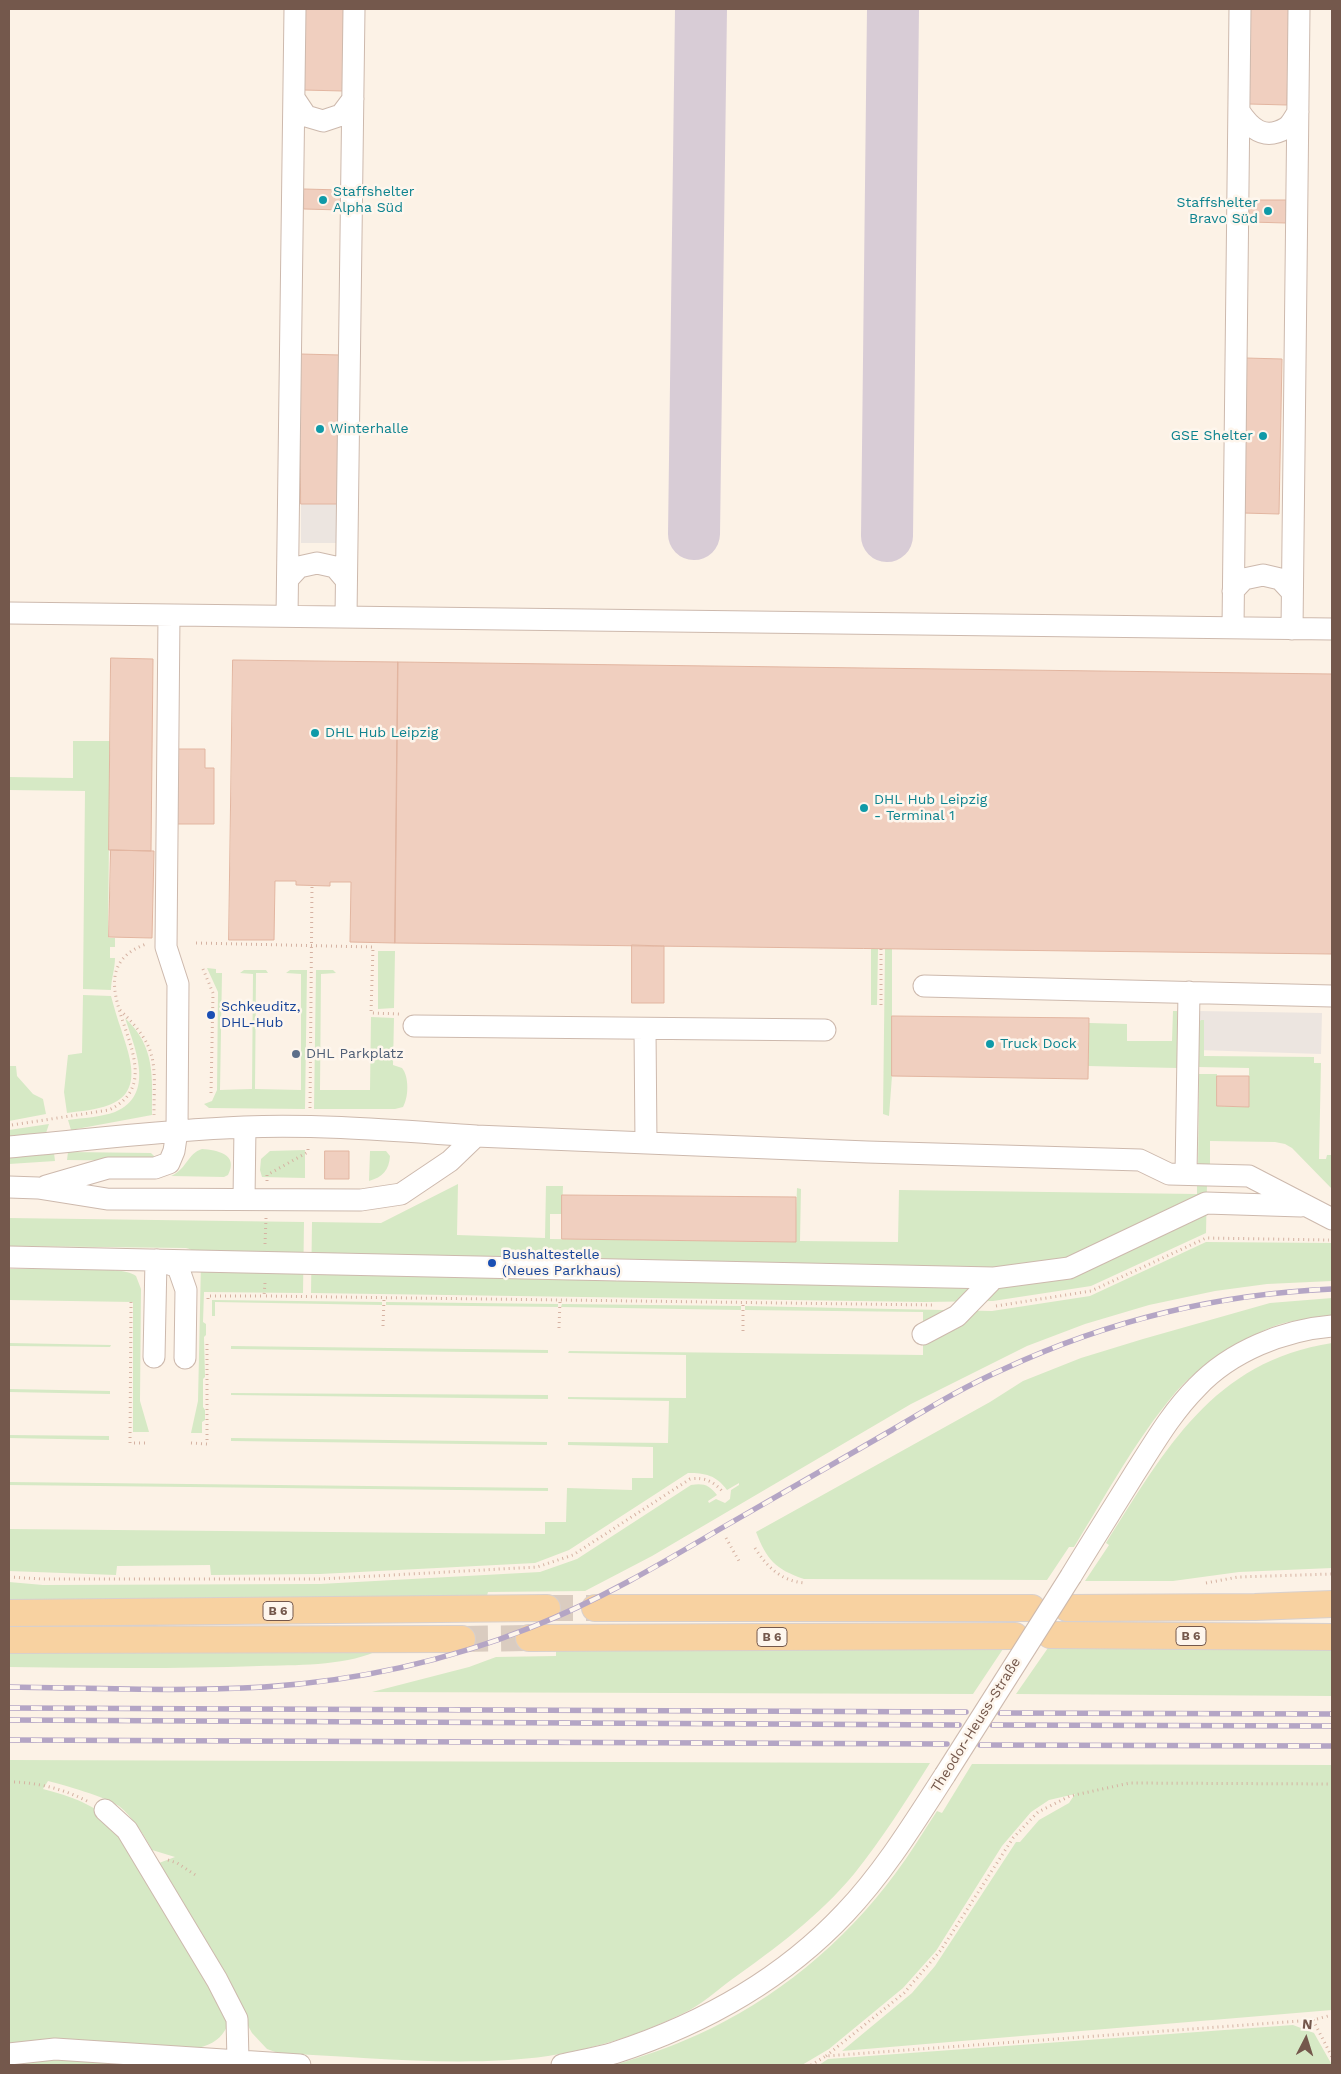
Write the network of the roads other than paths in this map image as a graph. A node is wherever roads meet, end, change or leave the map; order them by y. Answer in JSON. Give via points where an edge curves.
{"nodes":[{"id":1,"x":295,"y":9,"type":"edge"},
{"id":2,"x":354,"y":9,"type":"edge"},
{"id":3,"x":1240,"y":9,"type":"edge"},
{"id":4,"x":1299,"y":9,"type":"edge"},
{"id":5,"x":294,"y":98,"type":"junction"},
{"id":6,"x":353,"y":99,"type":"junction"},
{"id":7,"x":1239,"y":111,"type":"junction"},
{"id":8,"x":1298,"y":112,"type":"junction"},
{"id":9,"x":288,"y":579,"type":"junction"},
{"id":10,"x":346,"y":580,"type":"junction"},
{"id":11,"x":1233,"y":590,"type":"junction"},
{"id":12,"x":1292,"y":592,"type":"junction"},
{"id":13,"x":9,"y":613,"type":"edge"},
{"id":14,"x":169,"y":615,"type":"junction"},
{"id":15,"x":287,"y":616,"type":"junction"},
{"id":16,"x":346,"y":616,"type":"junction"},
{"id":17,"x":1232,"y":628,"type":"junction"},
{"id":18,"x":1292,"y":628,"type":"junction"},
{"id":19,"x":1332,"y":629,"type":"edge"},
{"id":20,"x":924,"y":986,"type":"dead end"},
{"id":21,"x":1188,"y":992,"type":"junction"},
{"id":22,"x":1332,"y":996,"type":"edge"},
{"id":23,"x":414,"y":1026,"type":"road end"},
{"id":24,"x":645,"y":1030,"type":"junction"},
{"id":25,"x":825,"y":1030,"type":"dead end"},
{"id":26,"x":245,"y":1127,"type":"junction"},
{"id":27,"x":177,"y":1131,"type":"junction"},
{"id":28,"x":476,"y":1136,"type":"junction"},
{"id":29,"x":646,"y":1143,"type":"junction"},
{"id":30,"x":9,"y":1147,"type":"edge"},
{"id":31,"x":1186,"y":1174,"type":"junction"},
{"id":32,"x":9,"y":1188,"type":"edge"},
{"id":33,"x":38,"y":1188,"type":"junction"},
{"id":34,"x":244,"y":1199,"type":"junction"},
{"id":35,"x":1306,"y":1206,"type":"junction"},
{"id":36,"x":1332,"y":1219,"type":"edge"},
{"id":37,"x":9,"y":1257,"type":"edge"},
{"id":38,"x":156,"y":1260,"type":"junction"},
{"id":39,"x":994,"y":1278,"type":"junction"},
{"id":40,"x":1332,"y":1326,"type":"edge"},
{"id":41,"x":923,"y":1334,"type":"dead end"},
{"id":42,"x":154,"y":1357,"type":"dead end"},
{"id":43,"x":185,"y":1358,"type":"dead end"},
{"id":44,"x":1332,"y":1604,"type":"edge"},
{"id":45,"x":547,"y":1608,"type":"tunnel mouth"},
{"id":46,"x":595,"y":1608,"type":"tunnel mouth"},
{"id":47,"x":1032,"y":1608,"type":"dead end"},
{"id":48,"x":1067,"y":1608,"type":"dead end"},
{"id":49,"x":9,"y":1613,"type":"edge"},
{"id":50,"x":1050,"y":1635,"type":"dead end"},
{"id":51,"x":1015,"y":1636,"type":"dead end"},
{"id":52,"x":1332,"y":1636,"type":"edge"},
{"id":53,"x":529,"y":1638,"type":"tunnel mouth"},
{"id":54,"x":462,"y":1639,"type":"tunnel mouth"},
{"id":55,"x":9,"y":1640,"type":"edge"},
{"id":56,"x":105,"y":1810,"type":"road end"},
{"id":57,"x":9,"y":2054,"type":"edge"},
{"id":58,"x":238,"y":2060,"type":"junction"},
{"id":59,"x":291,"y":2065,"type":"edge"},
{"id":60,"x":562,"y":2065,"type":"edge"}],
"edges":[{"from":1,"to":5,"type":"street"},
{"from":2,"to":6,"type":"street"},
{"from":3,"to":7,"type":"street"},
{"from":4,"to":8,"type":"street"},
{"from":5,"to":6,"type":"street","via":[[306,116],[323,121],[341,115]]},
{"from":5,"to":9,"type":"street"},
{"from":6,"to":10,"type":"street"},
{"from":7,"to":8,"type":"street","via":[[1250,127],[1268,134],[1287,128]]},
{"from":7,"to":11,"type":"street"},
{"from":8,"to":12,"type":"street"},
{"from":9,"to":10,"type":"street","via":[[299,567],[317,563],[335,567]]},
{"from":9,"to":15,"type":"street"},
{"from":10,"to":16,"type":"street"},
{"from":11,"to":12,"type":"street","via":[[1244,579],[1262,575],[1280,579]]},
{"from":11,"to":17,"type":"street"},
{"from":12,"to":18,"type":"street"},
{"from":13,"to":14,"type":"street"},
{"from":14,"to":15,"type":"street"},
{"from":14,"to":27,"type":"street","via":[[166,947],[178,984]]},
{"from":15,"to":16,"type":"street"},
{"from":16,"to":17,"type":"street"},
{"from":17,"to":18,"type":"street"},
{"from":18,"to":19,"type":"street"},
{"from":20,"to":21,"type":"street"},
{"from":21,"to":22,"type":"street"},
{"from":21,"to":31,"type":"street"},
{"from":23,"to":24,"type":"street"},
{"from":24,"to":25,"type":"street"},
{"from":24,"to":29,"type":"street"},
{"from":26,"to":27,"type":"street"},
{"from":26,"to":28,"type":"street","via":[[331,1127]]},
{"from":26,"to":34,"type":"street"},
{"from":27,"to":30,"type":"street"},
{"from":27,"to":33,"type":"street","via":[[169,1163],[154,1168],[108,1168]]},
{"from":28,"to":29,"type":"street"},
{"from":28,"to":34,"type":"street","via":[[450,1161],[401,1194],[361,1200]]},
{"from":29,"to":31,"type":"street","via":[[1140,1160],[1169,1174]]},
{"from":31,"to":35,"type":"street","via":[[1249,1176]]},
{"from":32,"to":33,"type":"street"},
{"from":33,"to":34,"type":"street","via":[[107,1199]]},
{"from":35,"to":36,"type":"street"},
{"from":35,"to":39,"type":"street","via":[[1206,1203],[1069,1268]]},
{"from":37,"to":38,"type":"street"},
{"from":38,"to":39,"type":"street"},
{"from":38,"to":42,"type":"street"},
{"from":38,"to":43,"type":"street","via":[[178,1267],[186,1290]]},
{"from":39,"to":41,"type":"street","via":[[957,1316]]},
{"from":40,"to":60,"type":"street","name":"Theodor-Heuss-Straße","bridge":true,"via":[[1272,1338],[1232,1359],[1197,1386],[1168,1420],[945,1775],[881,1870],[844,1914],[806,1950],[727,2005],[663,2036],[612,2054]]},
{"from":44,"to":48,"type":"main road","number":"B 6"},
{"from":45,"to":49,"type":"main road","number":"B 6"},
{"from":46,"to":47,"type":"main road","number":"B 6"},
{"from":50,"to":52,"type":"main road","number":"B 6"},
{"from":51,"to":53,"type":"main road","number":"B 6"},
{"from":54,"to":55,"type":"main road","number":"B 6"},
{"from":56,"to":58,"type":"street","via":[[127,1830],[217,1980],[237,2019]]},
{"from":57,"to":58,"type":"street","via":[[55,2049]]},
{"from":58,"to":59,"type":"street"}]}
